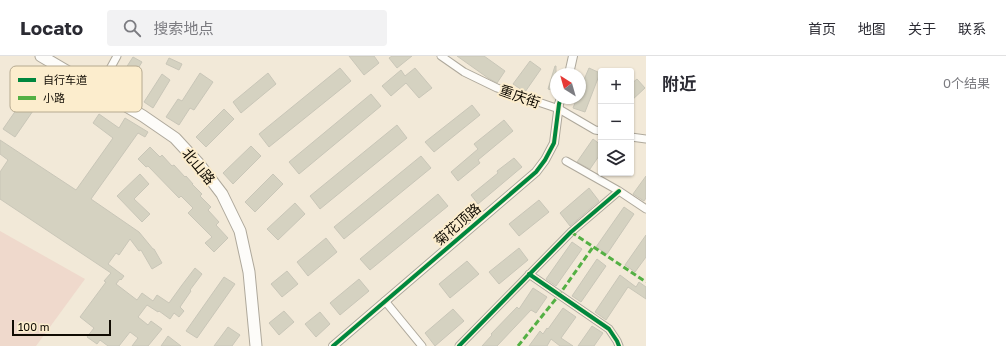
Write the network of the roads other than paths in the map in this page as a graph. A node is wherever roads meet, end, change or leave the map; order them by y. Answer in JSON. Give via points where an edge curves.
{"nodes":[{"id":1,"x":41,"y":56,"type":"edge"},
{"id":2,"x":117,"y":56,"type":"edge"},
{"id":3,"x":441,"y":56,"type":"edge"},
{"id":4,"x":573,"y":56,"type":"edge"},
{"id":5,"x":59,"y":66,"type":"edge"},
{"id":6,"x":112,"y":66,"type":"edge"},
{"id":7,"x":570,"y":68,"type":"edge"},
{"id":8,"x":560,"y":104,"type":"edge"},
{"id":9,"x":559,"y":109,"type":"junction"},
{"id":10,"x":136,"y":112,"type":"edge"},
{"id":11,"x":598,"y":130,"type":"edge"},
{"id":12,"x":634,"y":138,"type":"edge"},
{"id":13,"x":646,"y":139,"type":"edge"},
{"id":14,"x":566,"y":161,"type":"dead end"},
{"id":15,"x":619,"y":191,"type":"junction"},
{"id":16,"x":646,"y":210,"type":"edge"},
{"id":17,"x":529,"y":274,"type":"junction"},
{"id":18,"x":385,"y":301,"type":"junction"},
{"id":19,"x":256,"y":346,"type":"edge"},
{"id":20,"x":333,"y":346,"type":"edge"},
{"id":21,"x":422,"y":346,"type":"edge"},
{"id":22,"x":459,"y":346,"type":"edge"},
{"id":23,"x":619,"y":346,"type":"edge"}],
"edges":[{"from":1,"to":5,"type":"main road","name":"北山路"},
{"from":2,"to":6,"type":"street"},
{"from":3,"to":9,"type":"street","name":"重庆街","via":[[464,72],[497,88]]},
{"from":4,"to":7,"type":"street"},
{"from":8,"to":9,"type":"street","name":"菊花顶路"},
{"from":9,"to":11,"type":"street","name":"重庆街"},
{"from":9,"to":18,"type":"street","name":"菊花顶路","via":[[554,143],[536,172]]},
{"from":10,"to":19,"type":"main road","name":"北山路","via":[[175,138],[200,164],[222,194],[240,231],[249,272]]},
{"from":12,"to":13,"type":"street"},
{"from":14,"to":15,"type":"street"},
{"from":15,"to":16,"type":"street"},
{"from":15,"to":17,"type":"street","via":[[571,232]]},
{"from":17,"to":22,"type":"street"},
{"from":17,"to":23,"type":"street","via":[[609,329]]},
{"from":18,"to":20,"type":"street","name":"菊花顶路"},
{"from":18,"to":21,"type":"street"}]}
